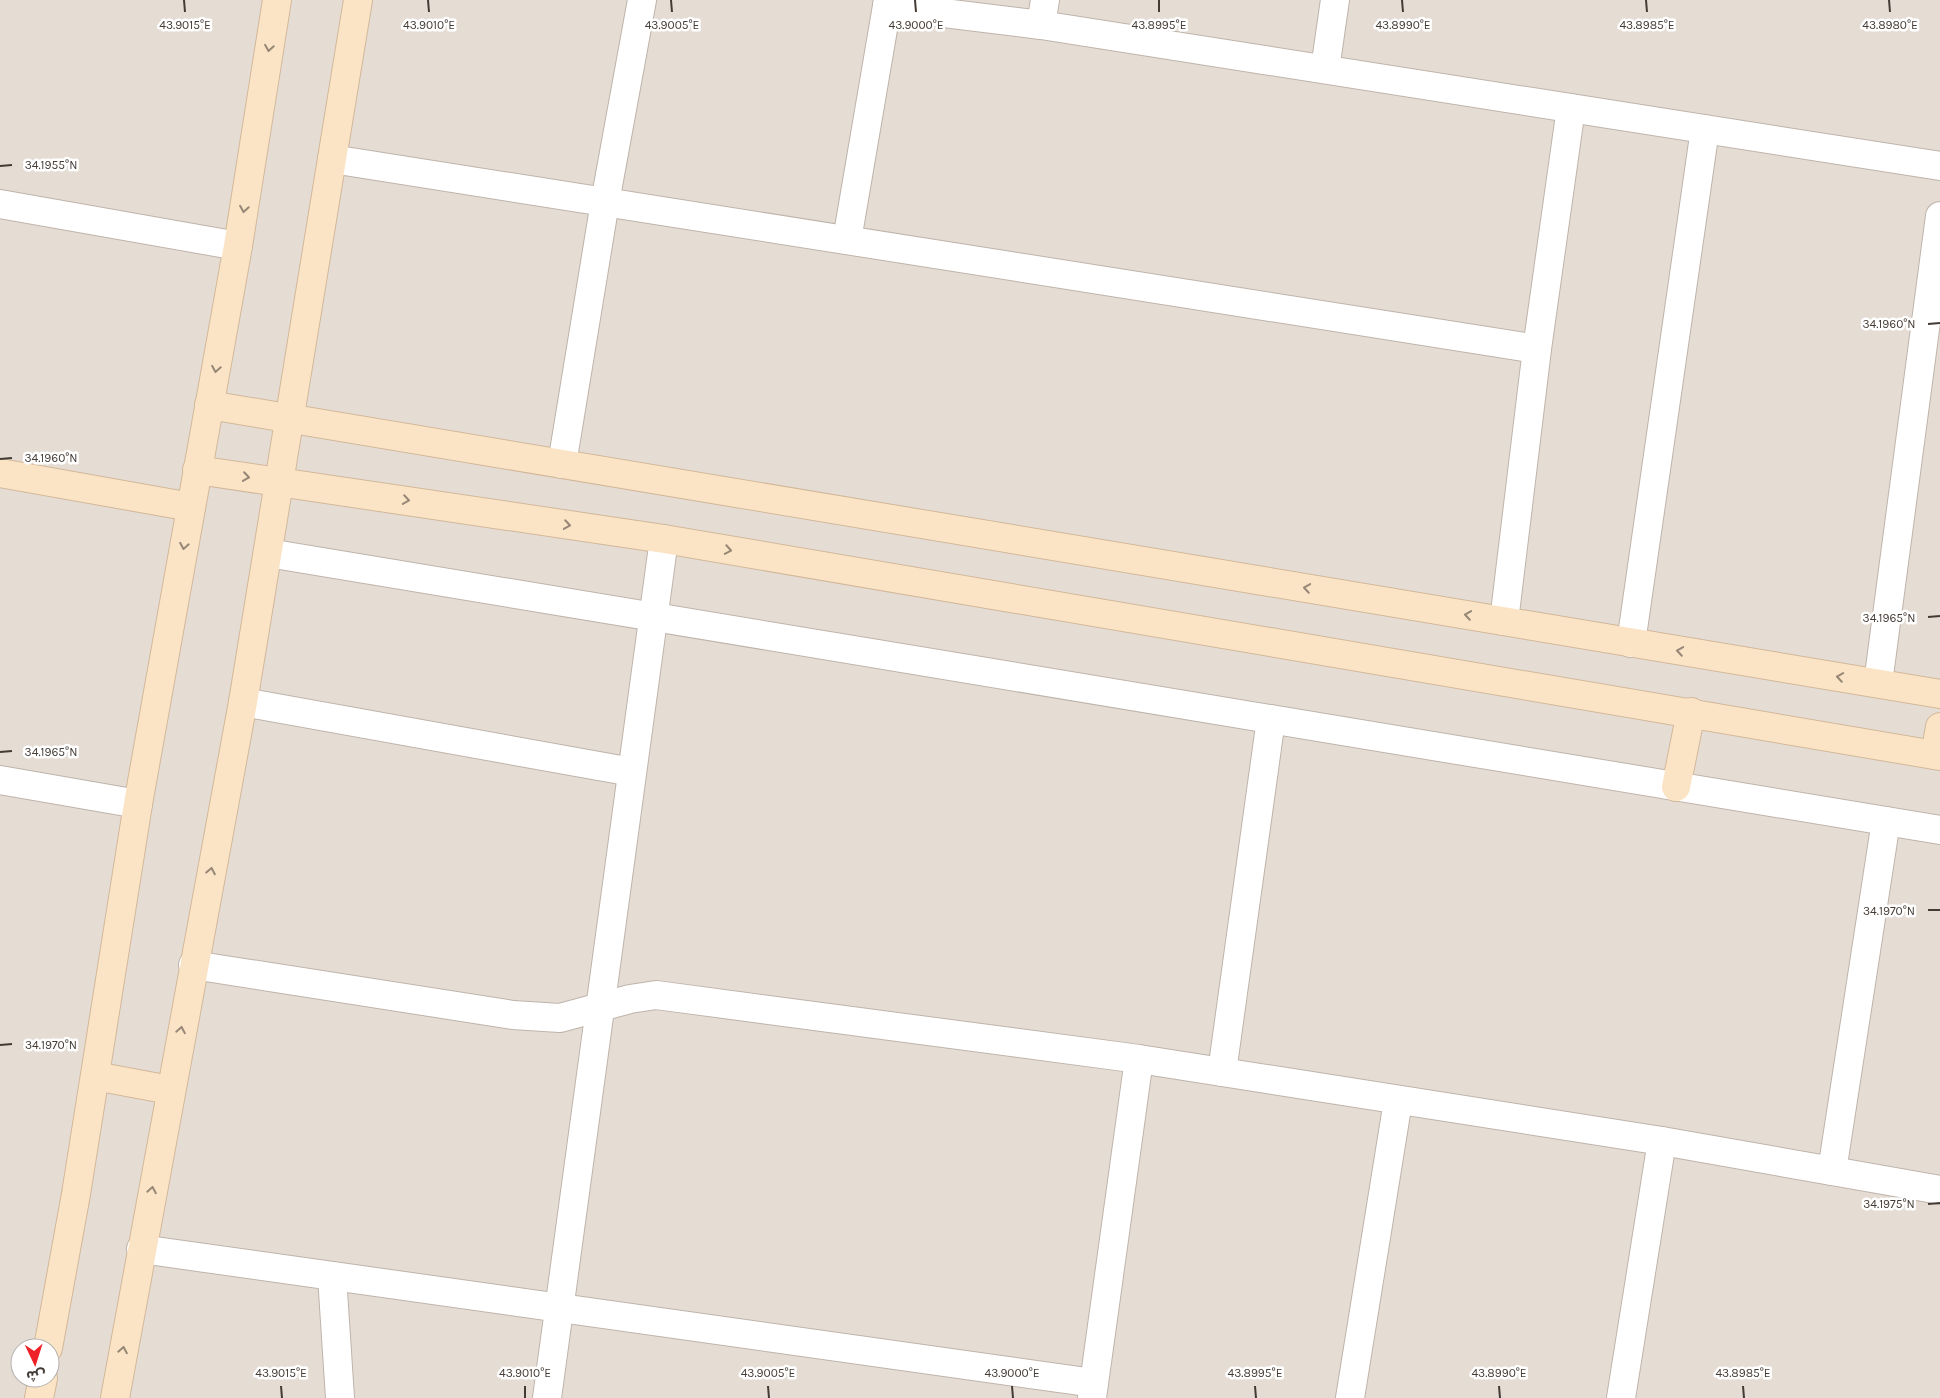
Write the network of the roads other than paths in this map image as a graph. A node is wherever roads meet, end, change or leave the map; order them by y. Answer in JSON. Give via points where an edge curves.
{"nodes":[{"id":1,"x":277,"y":0,"type":"edge"},
{"id":2,"x":358,"y":0,"type":"edge"},
{"id":3,"x":642,"y":0,"type":"edge"},
{"id":4,"x":1335,"y":0,"type":"edge"},
{"id":5,"x":887,"y":3,"type":"edge"},
{"id":6,"x":1043,"y":13,"type":"edge"},
{"id":7,"x":1325,"y":69,"type":"junction"},
{"id":8,"x":1571,"y":108,"type":"junction"},
{"id":9,"x":1705,"y":129,"type":"junction"},
{"id":10,"x":332,"y":159,"type":"junction"},
{"id":11,"x":1940,"y":166,"type":"edge"},
{"id":12,"x":605,"y":202,"type":"junction"},
{"id":13,"x":0,"y":204,"type":"edge"},
{"id":14,"x":1940,"y":216,"type":"edge"},
{"id":15,"x":847,"y":240,"type":"junction"},
{"id":16,"x":238,"y":246,"type":"junction"},
{"id":17,"x":1537,"y":349,"type":"junction"},
{"id":18,"x":209,"y":406,"type":"junction"},
{"id":19,"x":290,"y":418,"type":"junction"},
{"id":20,"x":562,"y":464,"type":"junction"},
{"id":21,"x":197,"y":470,"type":"junction"},
{"id":22,"x":0,"y":473,"type":"edge"},
{"id":23,"x":280,"y":481,"type":"junction"},
{"id":24,"x":191,"y":507,"type":"junction"},
{"id":25,"x":664,"y":539,"type":"junction"},
{"id":26,"x":268,"y":553,"type":"junction"},
{"id":27,"x":653,"y":617,"type":"junction"},
{"id":28,"x":1504,"y":621,"type":"junction"},
{"id":29,"x":1631,"y":643,"type":"junction"},
{"id":30,"x":1878,"y":683,"type":"junction"},
{"id":31,"x":1940,"y":694,"type":"edge"},
{"id":32,"x":243,"y":702,"type":"junction"},
{"id":33,"x":1691,"y":712,"type":"junction"},
{"id":34,"x":1271,"y":719,"type":"junction"},
{"id":35,"x":1940,"y":727,"type":"edge"},
{"id":36,"x":1938,"y":755,"type":"edge"},
{"id":37,"x":632,"y":772,"type":"junction"},
{"id":38,"x":0,"y":780,"type":"edge"},
{"id":39,"x":1676,"y":787,"type":"junction"},
{"id":40,"x":138,"y":804,"type":"junction"},
{"id":41,"x":1886,"y":821,"type":"junction"},
{"id":42,"x":1940,"y":830,"type":"edge"},
{"id":43,"x":193,"y":965,"type":"junction"},
{"id":44,"x":600,"y":1008,"type":"junction"},
{"id":45,"x":1139,"y":1059,"type":"junction"},
{"id":46,"x":1222,"y":1072,"type":"junction"},
{"id":47,"x":95,"y":1076,"type":"junction"},
{"id":48,"x":170,"y":1090,"type":"junction"},
{"id":49,"x":1398,"y":1101,"type":"junction"},
{"id":50,"x":1662,"y":1141,"type":"junction"},
{"id":51,"x":1832,"y":1171,"type":"junction"},
{"id":52,"x":1940,"y":1190,"type":"edge"},
{"id":53,"x":141,"y":1249,"type":"junction"},
{"id":54,"x":332,"y":1276,"type":"junction"},
{"id":55,"x":560,"y":1308,"type":"junction"},
{"id":56,"x":50,"y":1338,"type":"edge"},
{"id":57,"x":1093,"y":1391,"type":"edge"},
{"id":58,"x":115,"y":1398,"type":"edge"},
{"id":59,"x":340,"y":1398,"type":"edge"},
{"id":60,"x":547,"y":1398,"type":"edge"},
{"id":61,"x":1350,"y":1398,"type":"edge"},
{"id":62,"x":1621,"y":1398,"type":"edge"}],
"edges":[{"from":1,"to":16,"type":"main road","one_way":true},
{"from":2,"to":10,"type":"main road"},
{"from":3,"to":12,"type":"street"},
{"from":4,"to":7,"type":"street"},
{"from":5,"to":6,"type":"street"},
{"from":5,"to":15,"type":"street"},
{"from":6,"to":7,"type":"street"},
{"from":7,"to":8,"type":"street"},
{"from":8,"to":9,"type":"street"},
{"from":8,"to":17,"type":"street"},
{"from":9,"to":11,"type":"street"},
{"from":9,"to":29,"type":"street"},
{"from":10,"to":12,"type":"street"},
{"from":10,"to":19,"type":"main road"},
{"from":12,"to":15,"type":"street"},
{"from":12,"to":20,"type":"street"},
{"from":13,"to":16,"type":"street"},
{"from":14,"to":30,"type":"street"},
{"from":15,"to":17,"type":"street"},
{"from":16,"to":18,"type":"main road","one_way":true},
{"from":17,"to":28,"type":"street"},
{"from":18,"to":19,"type":"main road"},
{"from":18,"to":21,"type":"main road"},
{"from":19,"to":20,"type":"main road"},
{"from":19,"to":23,"type":"main road"},
{"from":28,"to":20,"type":"main road","one_way":true},
{"from":21,"to":23,"type":"main road","one_way":true},
{"from":21,"to":24,"type":"main road"},
{"from":22,"to":24,"type":"main road"},
{"from":23,"to":25,"type":"main road","one_way":true},
{"from":23,"to":26,"type":"main road"},
{"from":24,"to":40,"type":"main road","one_way":true},
{"from":25,"to":27,"type":"street"},
{"from":25,"to":33,"type":"main road","one_way":true},
{"from":26,"to":27,"type":"street"},
{"from":26,"to":32,"type":"main road"},
{"from":27,"to":34,"type":"street"},
{"from":27,"to":37,"type":"street"},
{"from":28,"to":29,"type":"main road"},
{"from":30,"to":29,"type":"main road","one_way":true},
{"from":30,"to":31,"type":"main road"},
{"from":32,"to":37,"type":"street"},
{"from":43,"to":32,"type":"main road","one_way":true},
{"from":33,"to":36,"type":"main road"},
{"from":33,"to":39,"type":"main road"},
{"from":34,"to":39,"type":"street"},
{"from":34,"to":46,"type":"street"},
{"from":35,"to":36,"type":"main road"},
{"from":37,"to":44,"type":"street"},
{"from":38,"to":40,"type":"street"},
{"from":39,"to":41,"type":"street"},
{"from":40,"to":47,"type":"main road"},
{"from":41,"to":42,"type":"street"},
{"from":41,"to":51,"type":"street"},
{"from":43,"to":44,"type":"street","via":[[513,1015],[560,1018]]},
{"from":48,"to":43,"type":"main road","one_way":true},
{"from":44,"to":45,"type":"street","via":[[656,995]]},
{"from":44,"to":55,"type":"street"},
{"from":45,"to":46,"type":"street"},
{"from":45,"to":57,"type":"street"},
{"from":46,"to":49,"type":"street"},
{"from":47,"to":48,"type":"main road"},
{"from":47,"to":56,"type":"main road"},
{"from":53,"to":48,"type":"main road","one_way":true},
{"from":49,"to":50,"type":"street"},
{"from":49,"to":61,"type":"street"},
{"from":50,"to":51,"type":"street"},
{"from":50,"to":62,"type":"street"},
{"from":51,"to":52,"type":"street"},
{"from":53,"to":54,"type":"street"},
{"from":58,"to":53,"type":"main road","one_way":true},
{"from":54,"to":55,"type":"street"},
{"from":54,"to":59,"type":"street"},
{"from":55,"to":57,"type":"street"},
{"from":55,"to":60,"type":"street"}]}
